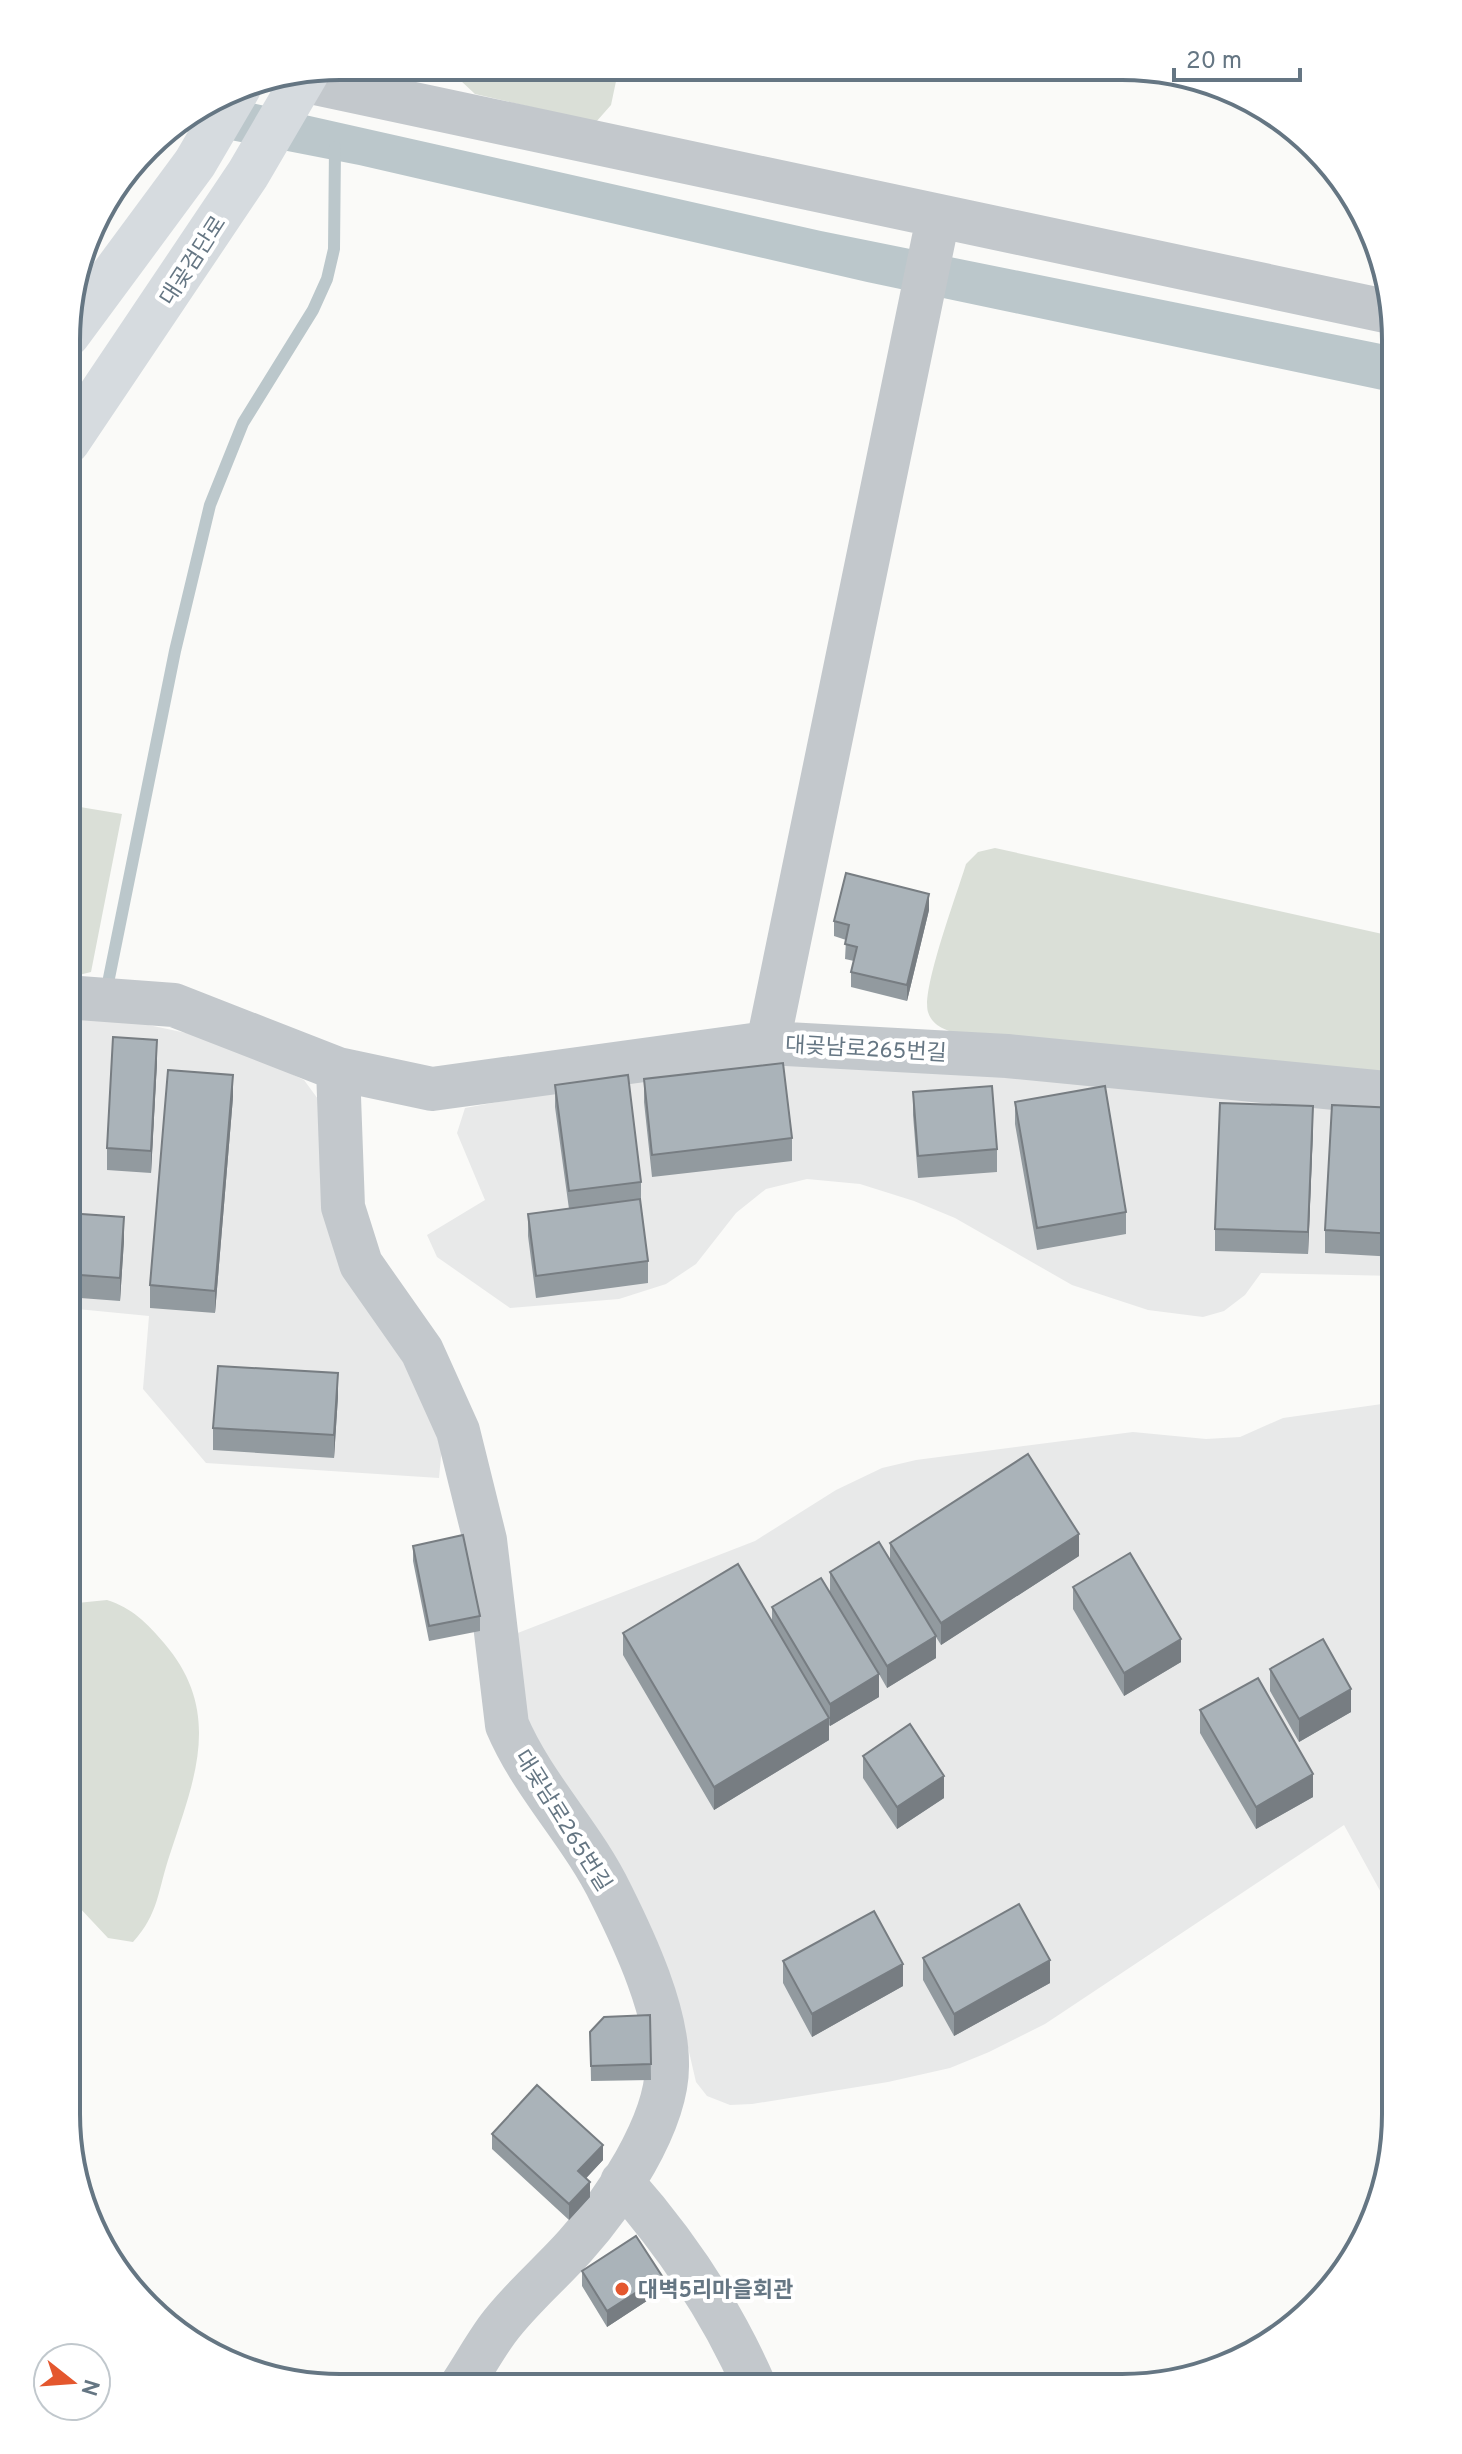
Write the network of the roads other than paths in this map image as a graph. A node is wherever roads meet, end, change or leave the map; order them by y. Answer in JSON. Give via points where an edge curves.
{"nodes":[{"id":1,"x":309,"y":82,"type":"edge"},
{"id":2,"x":301,"y":83,"type":"edge"},
{"id":3,"x":229,"y":106,"type":"edge"},
{"id":4,"x":938,"y":218,"type":"junction"},
{"id":5,"x":1380,"y":310,"type":"edge"},
{"id":6,"x":81,"y":317,"type":"edge"},
{"id":7,"x":80,"y":424,"type":"edge"},
{"id":8,"x":80,"y":998,"type":"edge"},
{"id":9,"x":768,"y":1043,"type":"junction"},
{"id":10,"x":338,"y":1069,"type":"junction"},
{"id":11,"x":1382,"y":1093,"type":"edge"},
{"id":12,"x":622,"y":2182,"type":"junction"},
{"id":13,"x":469,"y":2374,"type":"edge"},
{"id":14,"x":748,"y":2374,"type":"edge"}],
"edges":[{"from":1,"to":4,"type":"lane"},
{"from":2,"to":7,"type":"main road","name":"대곶검단로","via":[[248,174]]},
{"from":3,"to":6,"type":"main road","via":[[195,163]]},
{"from":4,"to":5,"type":"lane"},
{"from":4,"to":9,"type":"lane"},
{"from":8,"to":10,"type":"lane","name":"대곶남로265번길","via":[[174,1005]]},
{"from":9,"to":10,"type":"lane","name":"대곶남로265번길","via":[[432,1089]]},
{"from":9,"to":11,"type":"lane","name":"대곶남로265번길","via":[[1007,1056]]},
{"from":10,"to":12,"type":"lane","name":"대곶남로265번길","via":[[343,1207],[361,1264],[422,1351],[458,1431],[485,1540],[507,1725],[612,1895],[665,2034],[665,2094]]},
{"from":12,"to":13,"type":"lane","name":"대곶남로265번길","via":[[578,2242],[497,2329]]},
{"from":12,"to":14,"type":"lane","via":[[709,2296]]}]}
